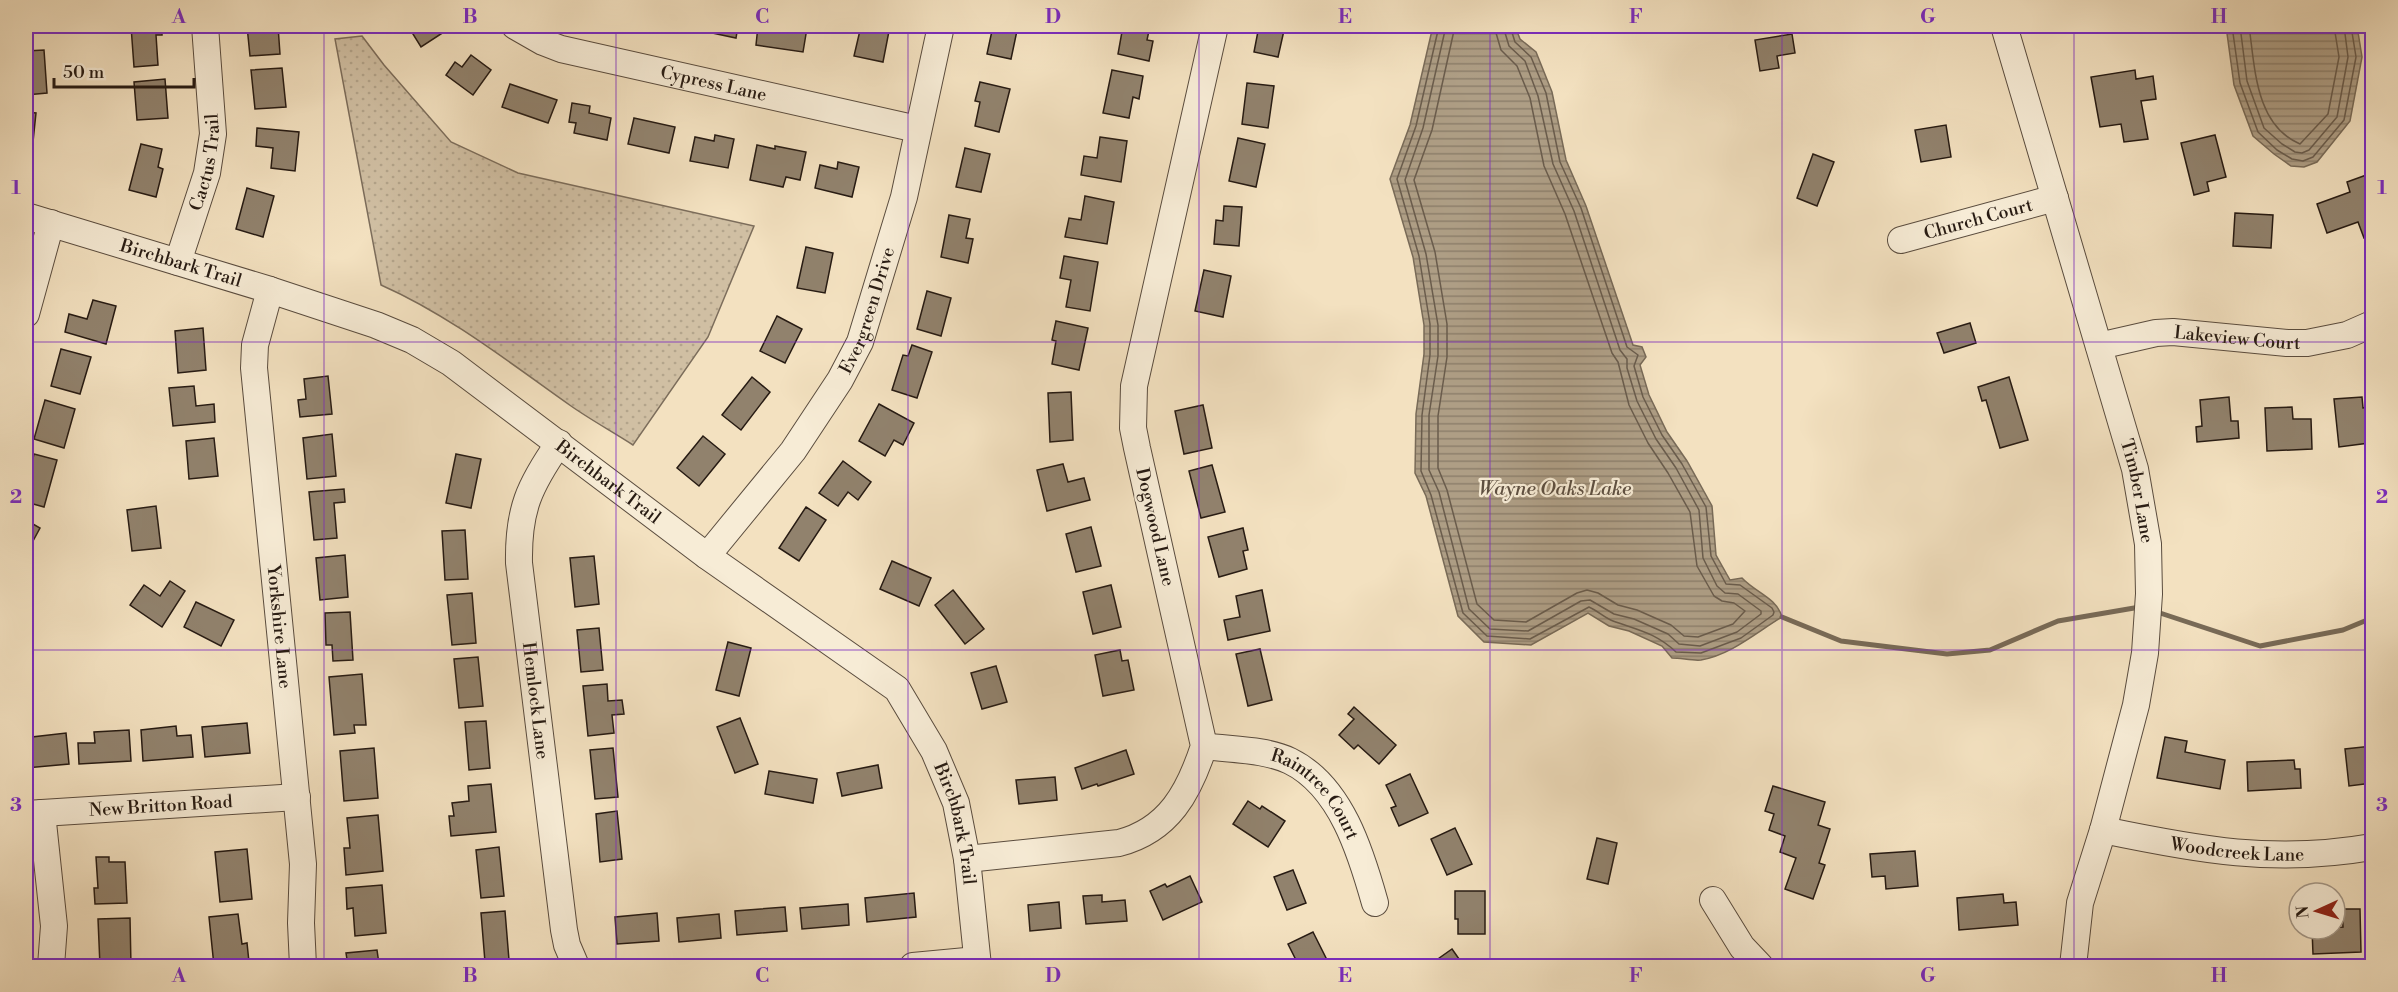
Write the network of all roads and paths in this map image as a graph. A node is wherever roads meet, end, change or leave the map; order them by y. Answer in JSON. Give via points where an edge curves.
{"nodes":[{"id":1,"x":205,"y":26,"type":"edge"},
{"id":2,"x":515,"y":26,"type":"edge"},
{"id":3,"x":941,"y":26,"type":"edge"},
{"id":4,"x":1215,"y":26,"type":"edge"},
{"id":5,"x":2004,"y":26,"type":"edge"},
{"id":6,"x":917,"y":129,"type":"junction"},
{"id":7,"x":2055,"y":198,"type":"junction"},
{"id":8,"x":26,"y":216,"type":"edge"},
{"id":9,"x":51,"y":223,"type":"junction"},
{"id":10,"x":1901,"y":240,"type":"dead end"},
{"id":11,"x":178,"y":262,"type":"junction"},
{"id":12,"x":270,"y":290,"type":"junction"},
{"id":13,"x":26,"y":314,"type":"edge"},
{"id":14,"x":2373,"y":324,"type":"edge"},
{"id":15,"x":2099,"y":345,"type":"junction"},
{"id":16,"x":559,"y":443,"type":"junction"},
{"id":17,"x":708,"y":556,"type":"junction"},
{"id":18,"x":1204,"y":746,"type":"junction"},
{"id":19,"x":297,"y":797,"type":"junction"},
{"id":20,"x":34,"y":813,"type":"edge"},
{"id":21,"x":2103,"y":830,"type":"junction"},
{"id":22,"x":2373,"y":847,"type":"edge"},
{"id":23,"x":967,"y":859,"type":"junction"},
{"id":24,"x":1713,"y":900,"type":"dead end"},
{"id":25,"x":1375,"y":903,"type":"dead end"},
{"id":26,"x":977,"y":963,"type":"edge"},
{"id":27,"x":51,"y":966,"type":"edge"},
{"id":28,"x":303,"y":966,"type":"edge"},
{"id":29,"x":576,"y":966,"type":"edge"},
{"id":30,"x":914,"y":966,"type":"edge"},
{"id":31,"x":1760,"y":966,"type":"edge"},
{"id":32,"x":2073,"y":966,"type":"edge"}],
"edges":[{"from":1,"to":11,"type":"street","name":"Cactus Trail","via":[[213,134],[207,173]]},
{"from":2,"to":6,"type":"street","name":"Cypress Lane","via":[[561,49]]},
{"from":3,"to":6,"type":"street","name":"Evergreen Drive"},
{"from":4,"to":18,"type":"street","name":"Dogwood Lane","via":[[1132,404],[1137,447]]},
{"from":5,"to":7,"type":"street","name":"Timber Lane"},
{"from":6,"to":17,"type":"street","name":"Evergreen Drive","via":[[904,197],[860,342],[835,389],[793,451]]},
{"from":7,"to":10,"type":"street","name":"Church Court"},
{"from":7,"to":15,"type":"street","name":"Timber Lane"},
{"from":8,"to":9,"type":"street","name":"Birchbark Trail"},
{"from":9,"to":11,"type":"street","name":"Birchbark Trail"},
{"from":9,"to":13,"type":"street"},
{"from":11,"to":12,"type":"street","name":"Birchbark Trail"},
{"from":12,"to":16,"type":"street","name":"Birchbark Trail","via":[[412,340],[451,363]]},
{"from":12,"to":19,"type":"street","name":"Yorkshire Lane","via":[[255,345],[254,368]]},
{"from":14,"to":15,"type":"street","name":"Lakeview Court","via":[[2347,335],[2307,343],[2173,332]]},
{"from":15,"to":21,"type":"street","name":"Timber Lane","via":[[2135,468],[2148,544],[2145,653],[2136,705]]},
{"from":16,"to":17,"type":"street","name":"Birchbark Trail"},
{"from":16,"to":29,"type":"street","name":"Hemlock Lane","via":[[527,497],[519,533],[519,563],[564,930]]},
{"from":17,"to":23,"type":"street","name":"Birchbark Trail","via":[[897,689],[945,776]]},
{"from":18,"to":23,"type":"street","via":[[1183,796],[1168,817],[1146,833],[1119,843]]},
{"from":18,"to":25,"type":"street","name":"Raintree Court","via":[[1276,756],[1291,761],[1319,783],[1339,809]]},
{"from":19,"to":20,"type":"street","name":"New Britton Road"},
{"from":19,"to":28,"type":"street","name":"Yorkshire Lane","via":[[303,864]]},
{"from":20,"to":27,"type":"street","via":[[54,926]]},
{"from":21,"to":22,"type":"street","name":"Woodcreek Lane","via":[[2226,853],[2310,855]]},
{"from":21,"to":32,"type":"street","name":"Timber Lane","via":[[2080,903]]},
{"from":23,"to":26,"type":"street","name":"Birchbark Trail"},
{"from":24,"to":31,"type":"street","via":[[1742,946]]},
{"from":26,"to":30,"type":"street"}]}
